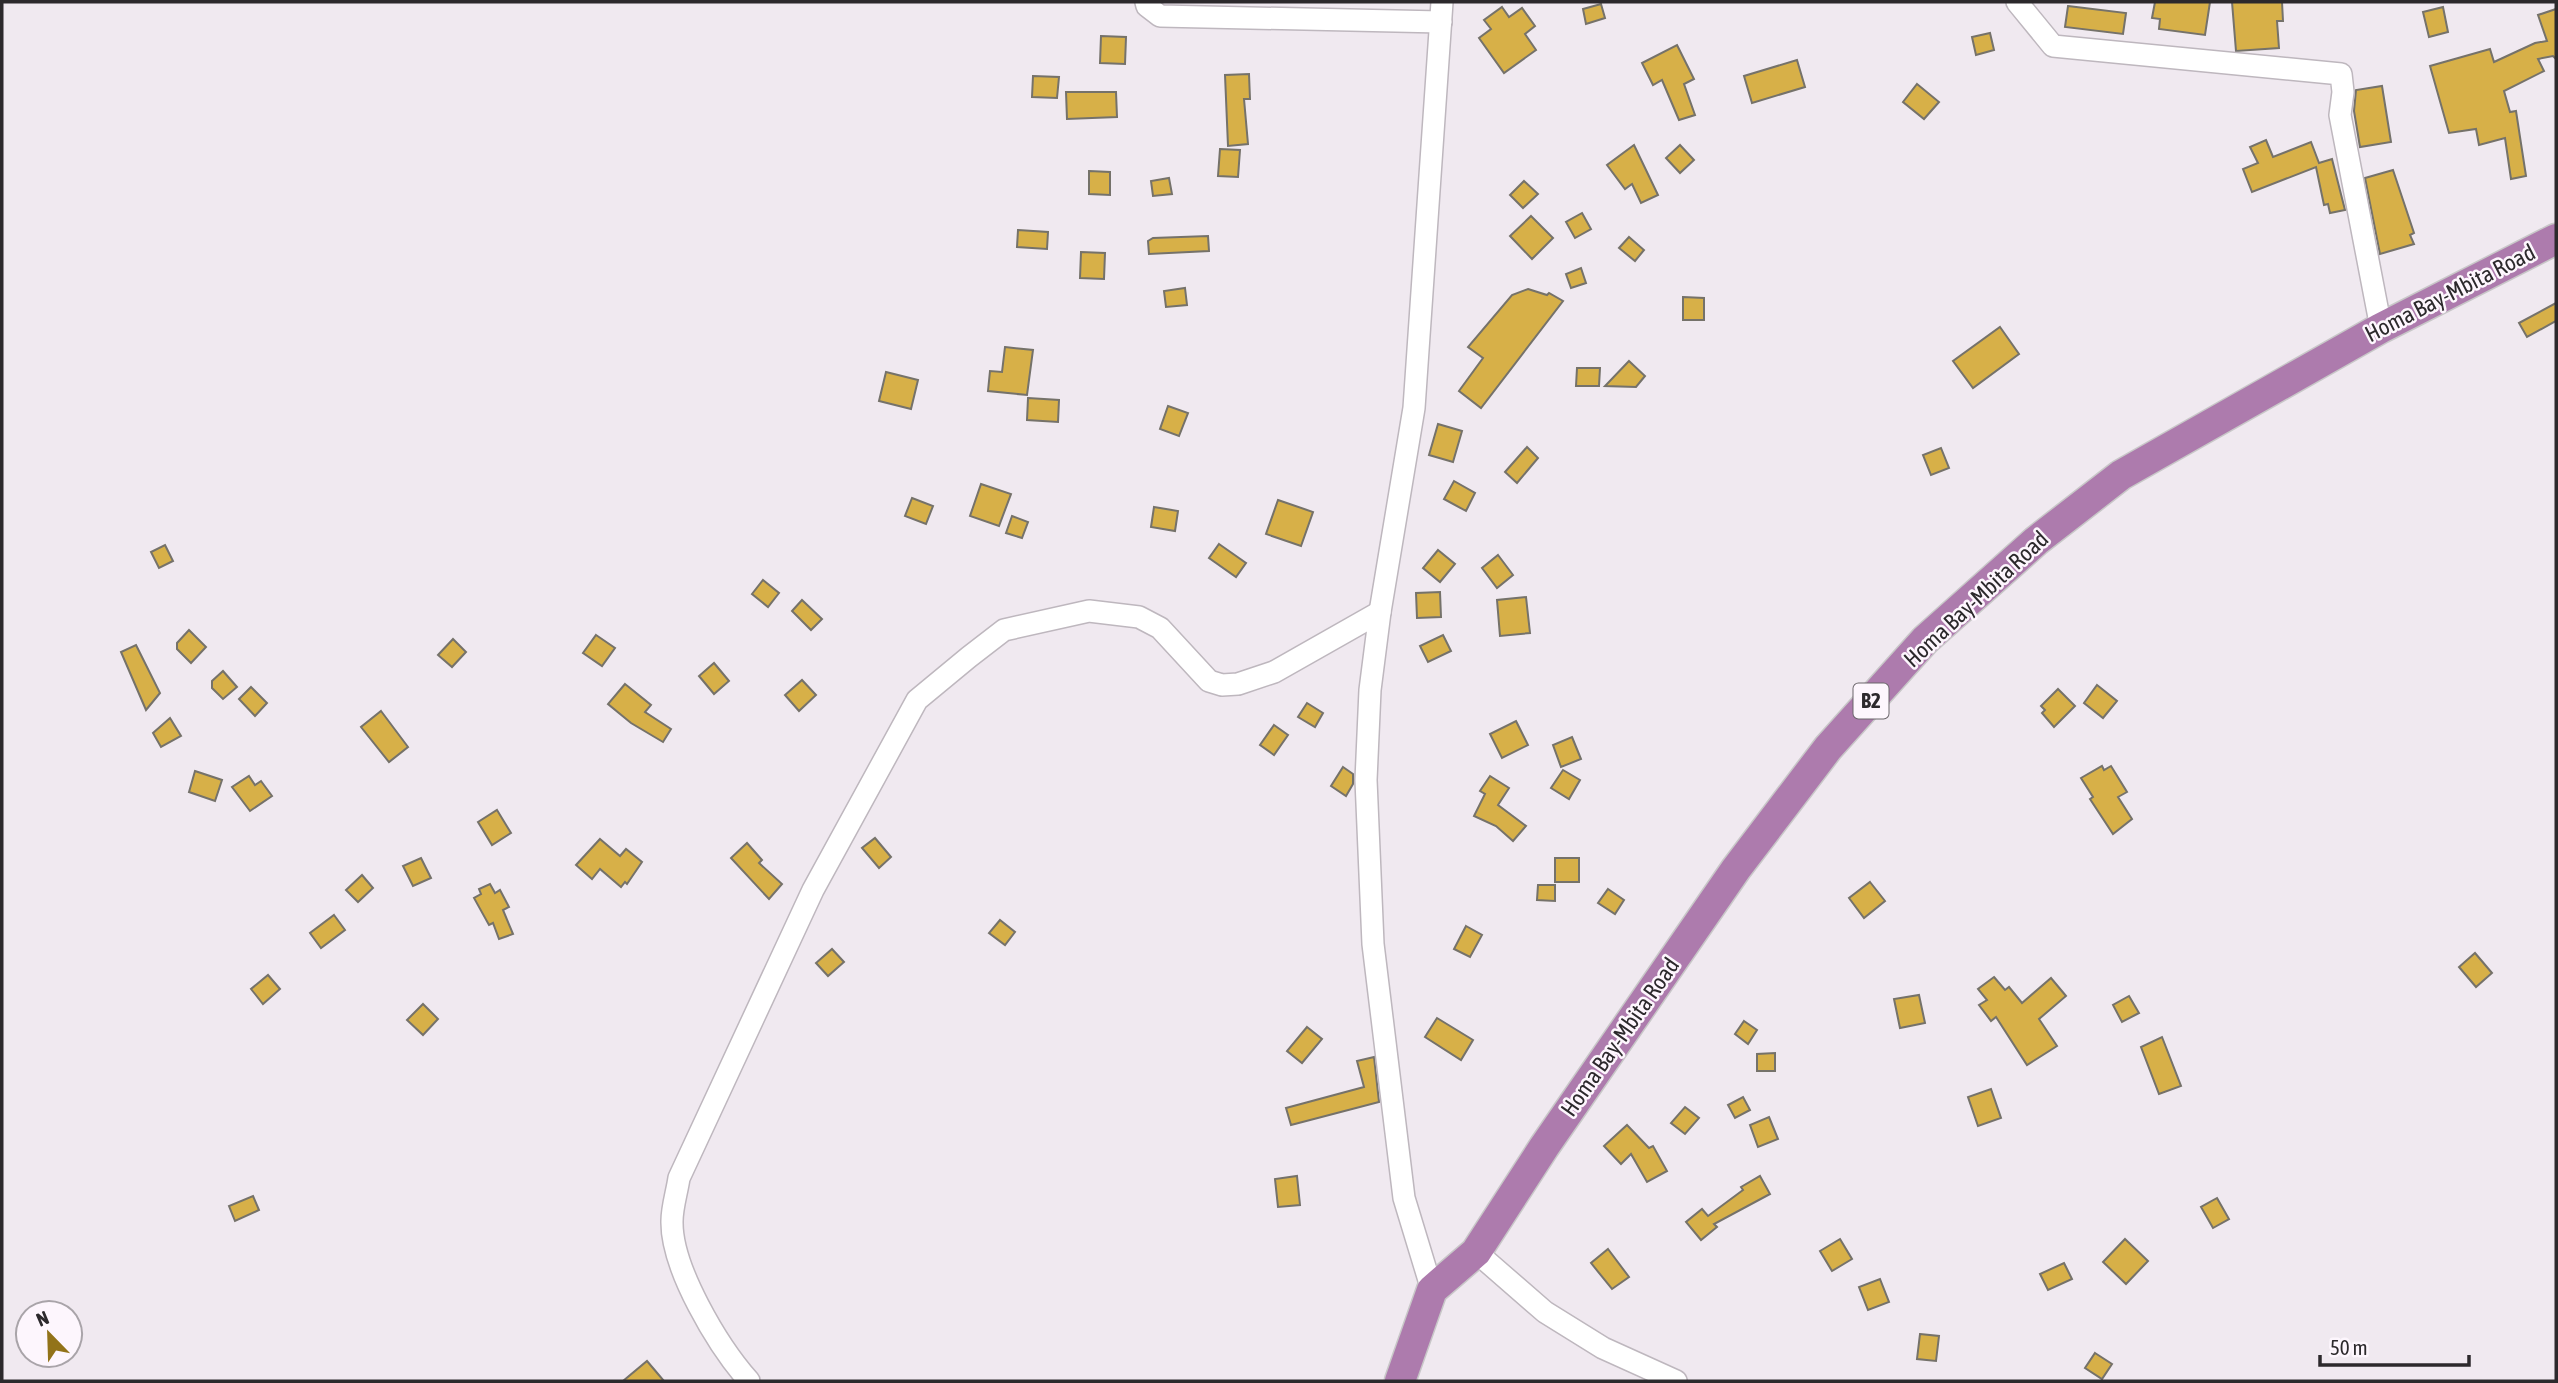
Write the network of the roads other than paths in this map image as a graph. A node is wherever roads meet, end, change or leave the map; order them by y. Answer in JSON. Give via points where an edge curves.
{"nodes":[{"id":1,"x":1146,"y":2,"type":"edge"},
{"id":2,"x":2017,"y":2,"type":"edge"},
{"id":3,"x":1442,"y":12,"type":"edge"},
{"id":4,"x":2556,"y":239,"type":"edge"},
{"id":5,"x":2381,"y":328,"type":"junction"},
{"id":6,"x":1380,"y":612,"type":"junction"},
{"id":7,"x":1476,"y":1252,"type":"junction"},
{"id":8,"x":1433,"y":1290,"type":"junction"},
{"id":9,"x":749,"y":1381,"type":"edge"},
{"id":10,"x":1400,"y":1381,"type":"edge"},
{"id":11,"x":1676,"y":1381,"type":"edge"}],
"edges":[{"from":1,"to":3,"type":"street","via":[[1160,16]]},
{"from":2,"to":5,"type":"street","via":[[2053,46],[2069,50],[2340,74],[2340,115]]},
{"from":3,"to":6,"type":"street","via":[[1414,408]]},
{"from":4,"to":5,"type":"highway","name":"Homa Bay-Mbita Road","number":"B2"},
{"from":5,"to":7,"type":"highway","name":"Homa Bay-Mbita Road","number":"B2","via":[[2121,475],[2036,541],[1925,640],[1828,748],[1735,869]]},
{"from":6,"to":8,"type":"street","via":[[1366,780],[1373,944],[1404,1198]]},
{"from":6,"to":9,"type":"street","via":[[1274,672],[1222,685],[1209,681],[1160,628],[1139,617],[1089,611],[1004,630],[917,700],[813,890],[679,1178],[672,1222],[680,1271],[733,1363]]},
{"from":7,"to":8,"type":"highway","name":"Homa Bay-Mbita Road","number":"B2"},
{"from":7,"to":11,"type":"street","via":[[1545,1312],[1603,1348]]},
{"from":8,"to":10,"type":"highway","name":"Homa Bay-Mbita Road","number":"B2"}]}
